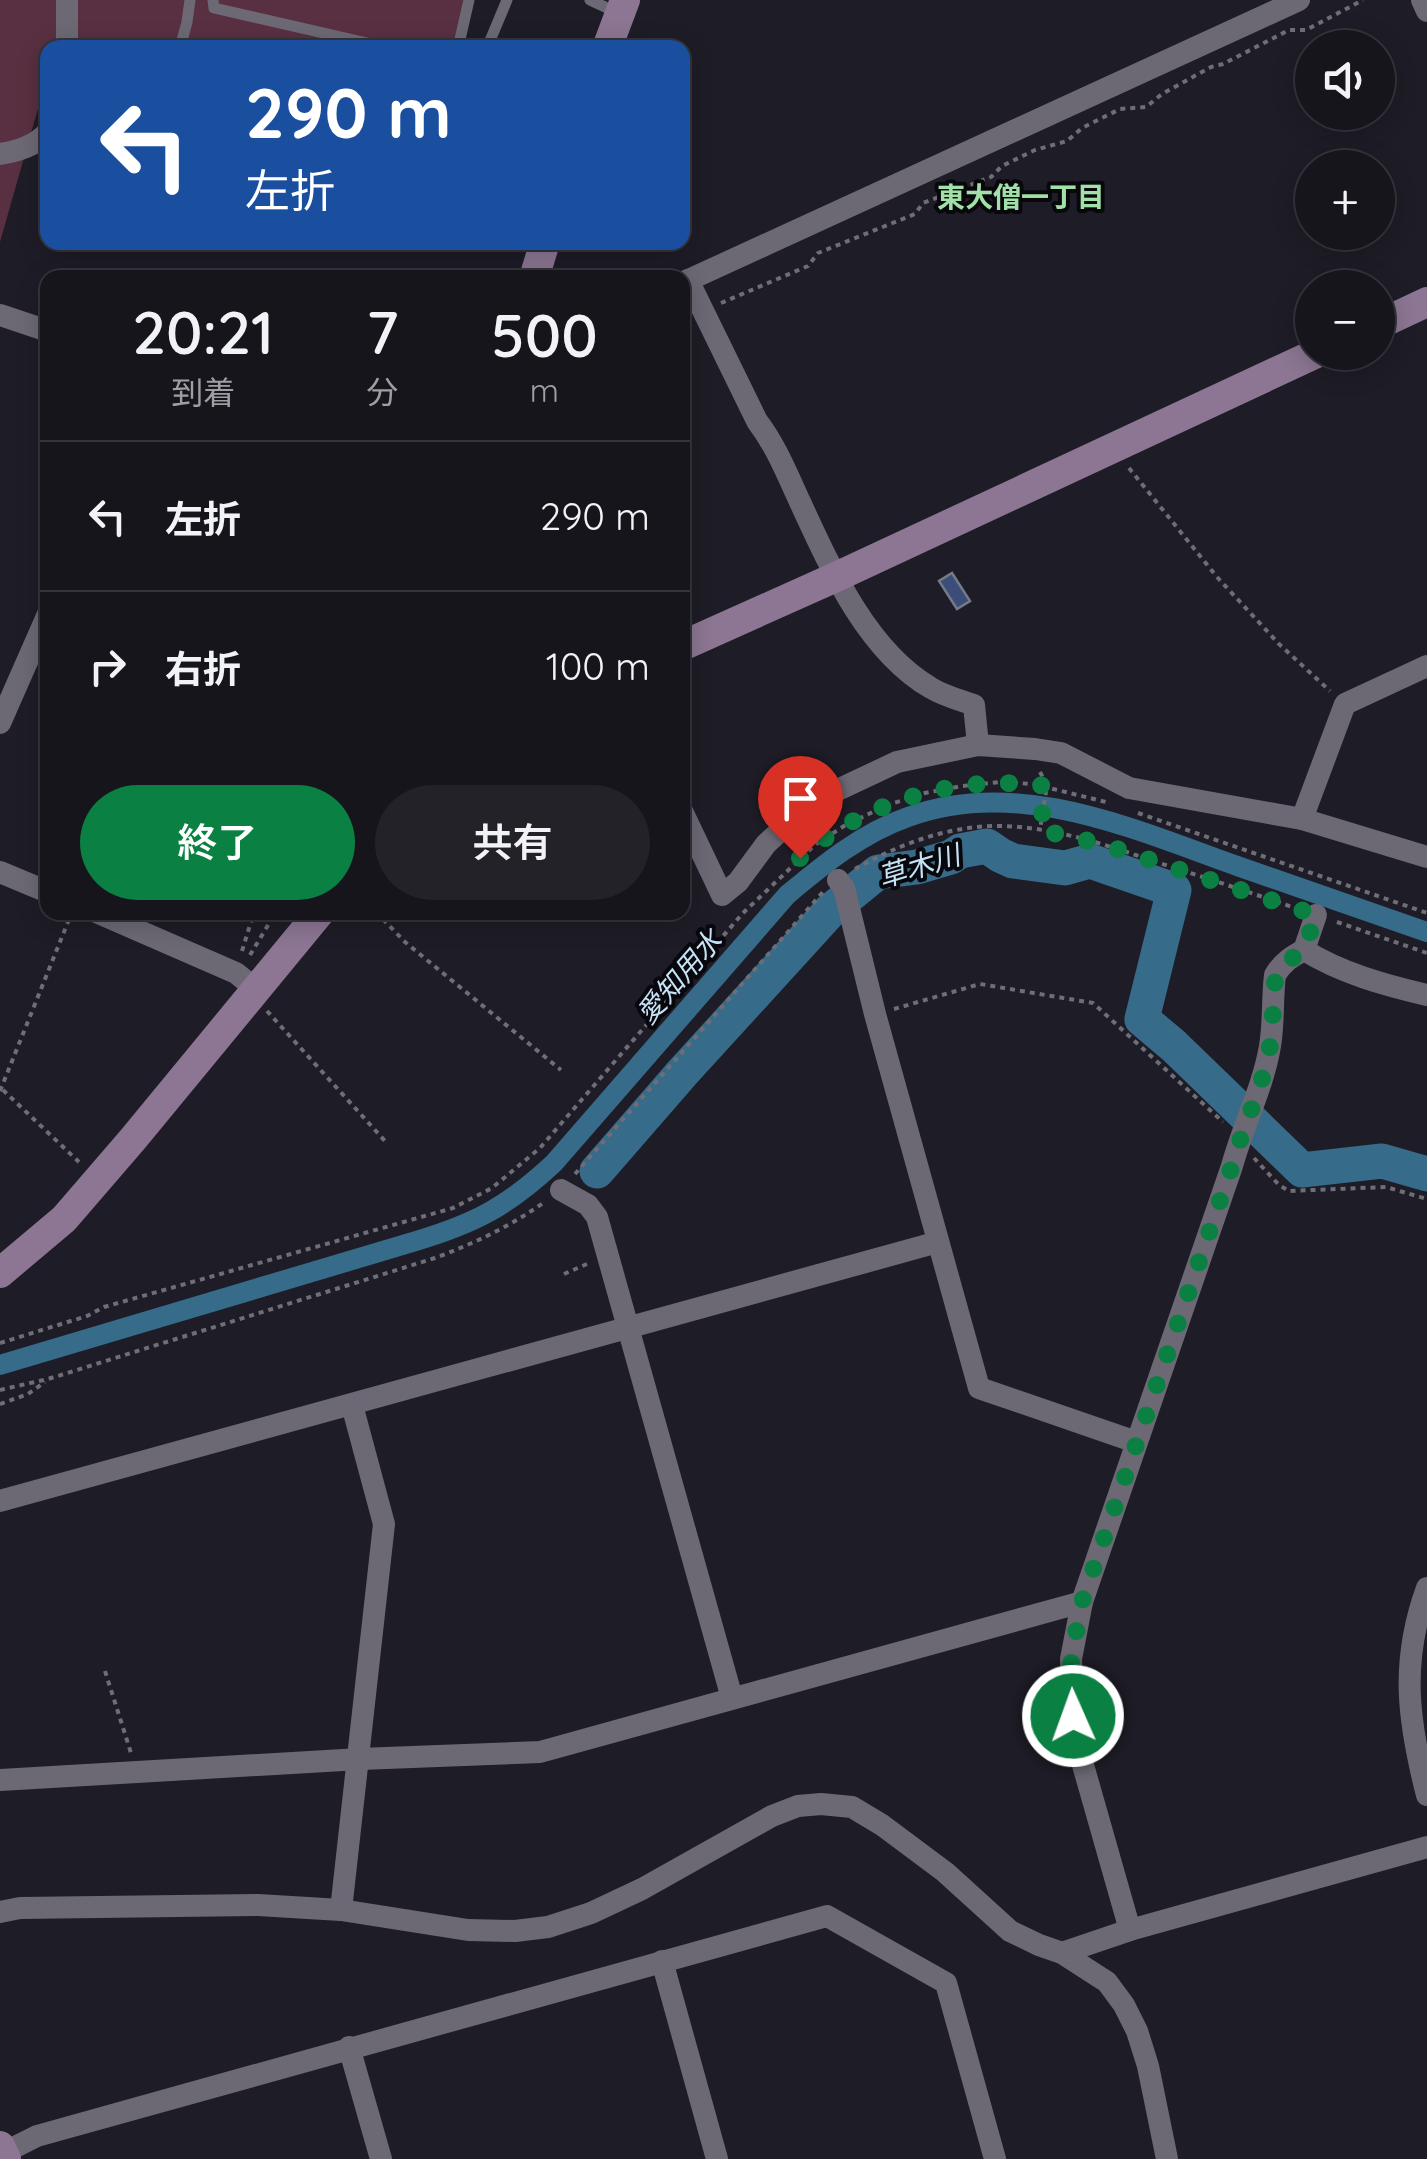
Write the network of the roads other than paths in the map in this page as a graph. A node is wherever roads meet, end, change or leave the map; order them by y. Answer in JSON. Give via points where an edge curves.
{"nodes":[{"id":1,"x":67,"y":0,"type":"edge"},
{"id":2,"x":192,"y":0,"type":"edge"},
{"id":3,"x":469,"y":0,"type":"edge"},
{"id":4,"x":507,"y":0,"type":"edge"},
{"id":5,"x":590,"y":0,"type":"edge"},
{"id":6,"x":1299,"y":0,"type":"edge"},
{"id":7,"x":1422,"y":0,"type":"edge"},
{"id":8,"x":213,"y":1,"type":"edge"},
{"id":9,"x":622,"y":7,"type":"edge"},
{"id":10,"x":1427,"y":11,"type":"edge"},
{"id":11,"x":67,"y":40,"type":"edge"},
{"id":12,"x":182,"y":40,"type":"edge"},
{"id":13,"x":353,"y":40,"type":"edge"},
{"id":14,"x":460,"y":40,"type":"edge"},
{"id":15,"x":490,"y":40,"type":"edge"},
{"id":16,"x":611,"y":40,"type":"edge"},
{"id":17,"x":40,"y":139,"type":"edge"},
{"id":18,"x":0,"y":154,"type":"edge"},
{"id":19,"x":690,"y":280,"type":"edge"},
{"id":20,"x":690,"y":289,"type":"edge"},
{"id":21,"x":1427,"y":302,"type":"edge"},
{"id":22,"x":0,"y":315,"type":"edge"},
{"id":23,"x":1395,"y":317,"type":"edge"},
{"id":24,"x":40,"y":328,"type":"edge"},
{"id":25,"x":1295,"y":363,"type":"edge"},
{"id":26,"x":836,"y":577,"type":"junction"},
{"id":27,"x":40,"y":632,"type":"edge"},
{"id":28,"x":690,"y":642,"type":"edge"},
{"id":29,"x":1427,"y":666,"type":"edge"},
{"id":30,"x":0,"y":723,"type":"edge"},
{"id":31,"x":978,"y":745,"type":"junction"},
{"id":32,"x":1302,"y":820,"type":"junction"},
{"id":33,"x":690,"y":828,"type":"edge"},
{"id":34,"x":1427,"y":857,"type":"edge"},
{"id":35,"x":0,"y":872,"type":"edge"},
{"id":36,"x":838,"y":880,"type":"road end"},
{"id":37,"x":40,"y":889,"type":"edge"},
{"id":38,"x":1316,"y":915,"type":"road end"},
{"id":39,"x":114,"y":920,"type":"edge"},
{"id":40,"x":311,"y":920,"type":"edge"},
{"id":41,"x":1304,"y":950,"type":"junction"},
{"id":42,"x":246,"y":980,"type":"junction"},
{"id":43,"x":1427,"y":995,"type":"edge"},
{"id":44,"x":560,"y":1190,"type":"road end"},
{"id":45,"x":938,"y":1242,"type":"junction"},
{"id":46,"x":0,"y":1273,"type":"edge"},
{"id":47,"x":627,"y":1326,"type":"junction"},
{"id":48,"x":352,"y":1405,"type":"junction"},
{"id":49,"x":1136,"y":1442,"type":"junction"},
{"id":50,"x":0,"y":1501,"type":"edge"},
{"id":51,"x":1427,"y":1588,"type":"edge"},
{"id":52,"x":1082,"y":1602,"type":"junction"},
{"id":53,"x":732,"y":1698,"type":"junction"},
{"id":54,"x":360,"y":1759,"type":"junction"},
{"id":55,"x":0,"y":1780,"type":"edge"},
{"id":56,"x":1427,"y":1795,"type":"edge"},
{"id":57,"x":1427,"y":1846,"type":"edge"},
{"id":58,"x":341,"y":1910,"type":"junction"},
{"id":59,"x":0,"y":1912,"type":"edge"},
{"id":60,"x":1130,"y":1930,"type":"junction"},
{"id":61,"x":1062,"y":1954,"type":"junction"},
{"id":62,"x":662,"y":1961,"type":"junction"},
{"id":63,"x":349,"y":2047,"type":"junction"},
{"id":64,"x":3,"y":2152,"type":"edge"},
{"id":65,"x":381,"y":2159,"type":"edge"},
{"id":66,"x":717,"y":2159,"type":"edge"},
{"id":67,"x":995,"y":2159,"type":"edge"},
{"id":68,"x":1167,"y":2159,"type":"edge"}],
"edges":[{"from":1,"to":11,"type":"street"},
{"from":2,"to":8,"type":"lane"},
{"from":2,"to":12,"type":"lane"},
{"from":3,"to":14,"type":"lane"},
{"from":4,"to":15,"type":"lane"},
{"from":5,"to":9,"type":"lane"},
{"from":6,"to":19,"type":"street"},
{"from":7,"to":10,"type":"street"},
{"from":8,"to":13,"type":"lane","via":[[214,8]]},
{"from":9,"to":16,"type":"street"},
{"from":17,"to":18,"type":"street"},
{"from":20,"to":26,"type":"street"},
{"from":21,"to":23,"type":"street"},
{"from":22,"to":24,"type":"street"},
{"from":25,"to":26,"type":"street"},
{"from":26,"to":28,"type":"street"},
{"from":26,"to":31,"type":"street","via":[[908,672],[974,705]]},
{"from":27,"to":30,"type":"street"},
{"from":29,"to":32,"type":"street","via":[[1344,704]]},
{"from":31,"to":32,"type":"street","via":[[1061,754],[1129,788]]},
{"from":31,"to":33,"type":"street","via":[[898,762],[827,795],[766,844],[722,895]]},
{"from":32,"to":34,"type":"street"},
{"from":35,"to":37,"type":"street"},
{"from":36,"to":45,"type":"street"},
{"from":38,"to":41,"type":"street"},
{"from":39,"to":42,"type":"street"},
{"from":40,"to":42,"type":"street"},
{"from":41,"to":43,"type":"street","via":[[1348,972]]},
{"from":41,"to":49,"type":"street","via":[[1276,975],[1270,1046],[1257,1094]]},
{"from":42,"to":46,"type":"street","via":[[64,1219]]},
{"from":44,"to":47,"type":"street","via":[[598,1217]]},
{"from":45,"to":47,"type":"street"},
{"from":45,"to":49,"type":"street","via":[[979,1388]]},
{"from":47,"to":48,"type":"street"},
{"from":47,"to":53,"type":"street"},
{"from":48,"to":50,"type":"street"},
{"from":48,"to":54,"type":"street","via":[[384,1524]]},
{"from":49,"to":52,"type":"street"},
{"from":51,"to":56,"type":"street","via":[[1411,1646],[1409,1686]]},
{"from":52,"to":53,"type":"street"},
{"from":52,"to":60,"type":"street","via":[[1071,1659],[1075,1730]]},
{"from":53,"to":54,"type":"street","via":[[540,1752]]},
{"from":54,"to":55,"type":"street"},
{"from":54,"to":58,"type":"street"},
{"from":57,"to":60,"type":"street"},
{"from":58,"to":59,"type":"street","via":[[258,1905]]},
{"from":58,"to":61,"type":"street","via":[[468,1930],[548,1927],[642,1889],[772,1816],[822,1804],[852,1807],[882,1825],[1010,1931]]},
{"from":60,"to":61,"type":"street"},
{"from":61,"to":68,"type":"street","via":[[1108,1982],[1124,2005],[1148,2066]]},
{"from":62,"to":63,"type":"street"},
{"from":62,"to":66,"type":"street"},
{"from":62,"to":67,"type":"street","via":[[827,1916],[946,1982]]},
{"from":63,"to":64,"type":"street","via":[[36,2136]]},
{"from":63,"to":65,"type":"street"}]}
